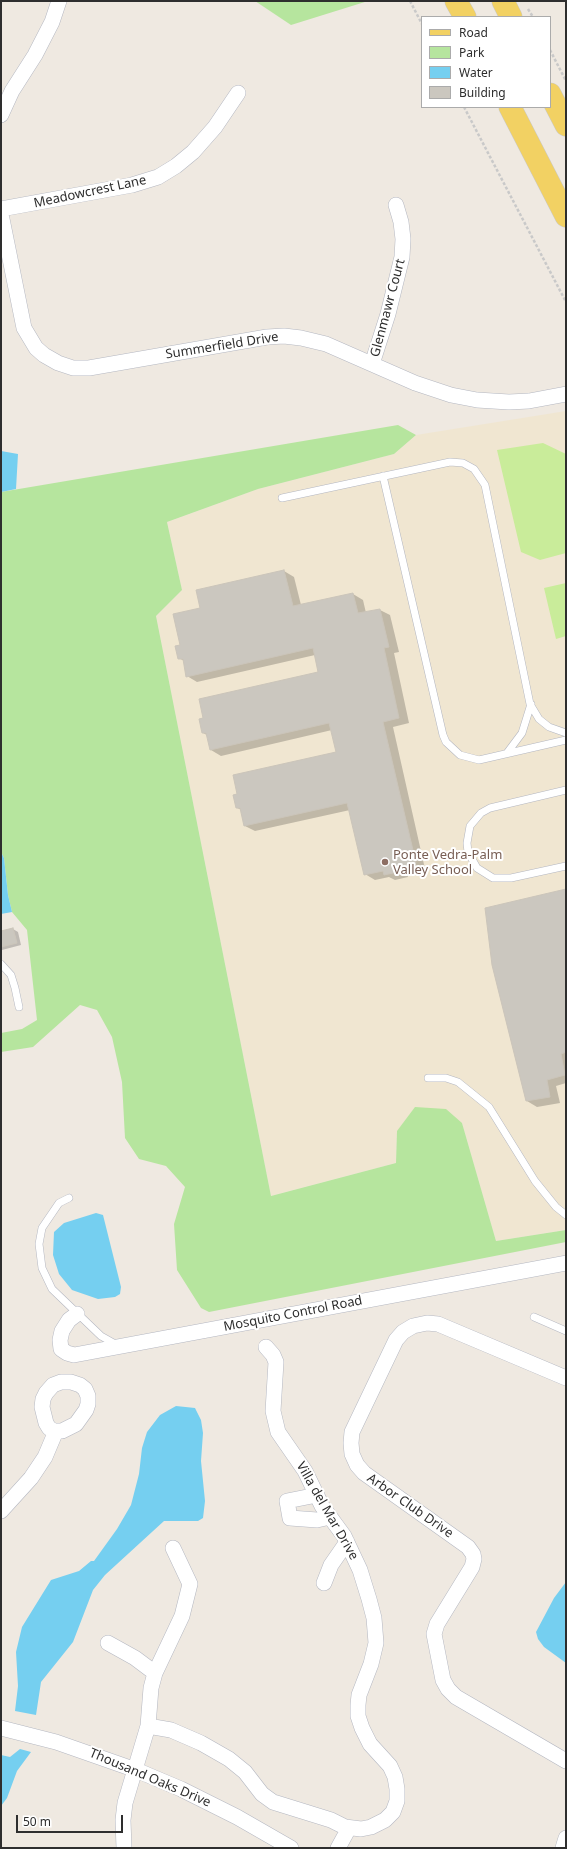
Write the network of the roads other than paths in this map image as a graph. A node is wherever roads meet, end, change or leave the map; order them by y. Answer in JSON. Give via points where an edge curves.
{"nodes":[{"id":1,"x":59,"y":1,"type":"edge"},
{"id":2,"x":456,"y":1,"type":"edge"},
{"id":3,"x":503,"y":1,"type":"edge"},
{"id":4,"x":464,"y":16,"type":"edge"},
{"id":5,"x":510,"y":16,"type":"edge"},
{"id":6,"x":238,"y":93,"type":"dead end"},
{"id":7,"x":551,"y":96,"type":"edge"},
{"id":8,"x":511,"y":108,"type":"edge"},
{"id":9,"x":1,"y":115,"type":"edge"},
{"id":10,"x":566,"y":125,"type":"edge"},
{"id":11,"x":396,"y":205,"type":"dead end"},
{"id":12,"x":1,"y":209,"type":"edge"},
{"id":13,"x":1,"y":214,"type":"edge"},
{"id":14,"x":566,"y":216,"type":"edge"},
{"id":15,"x":372,"y":364,"type":"junction"},
{"id":16,"x":566,"y":394,"type":"edge"},
{"id":17,"x":383,"y":476,"type":"junction"},
{"id":18,"x":282,"y":498,"type":"dead end"},
{"id":19,"x":531,"y":704,"type":"junction"},
{"id":20,"x":566,"y":733,"type":"edge"},
{"id":21,"x":566,"y":740,"type":"edge"},
{"id":22,"x":507,"y":753,"type":"junction"},
{"id":23,"x":566,"y":790,"type":"edge"},
{"id":24,"x":566,"y":866,"type":"edge"},
{"id":25,"x":1,"y":964,"type":"edge"},
{"id":26,"x":19,"y":1007,"type":"dead end"},
{"id":27,"x":428,"y":1078,"type":"dead end"},
{"id":28,"x":70,"y":1198,"type":"dead end"},
{"id":29,"x":566,"y":1215,"type":"edge"},
{"id":30,"x":566,"y":1263,"type":"edge"},
{"id":31,"x":77,"y":1314,"type":"junction"},
{"id":32,"x":534,"y":1317,"type":"dead end"},
{"id":33,"x":566,"y":1331,"type":"edge"},
{"id":34,"x":119,"y":1346,"type":"junction"},
{"id":35,"x":266,"y":1347,"type":"dead end"},
{"id":36,"x":566,"y":1378,"type":"edge"},
{"id":37,"x":56,"y":1431,"type":"dead end"},
{"id":38,"x":317,"y":1495,"type":"junction"},
{"id":39,"x":1,"y":1511,"type":"edge"},
{"id":40,"x":330,"y":1517,"type":"junction"},
{"id":41,"x":347,"y":1542,"type":"junction"},
{"id":42,"x":173,"y":1548,"type":"dead end"},
{"id":43,"x":324,"y":1583,"type":"dead end"},
{"id":44,"x":108,"y":1644,"type":"dead end"},
{"id":45,"x":155,"y":1674,"type":"junction"},
{"id":46,"x":148,"y":1726,"type":"junction"},
{"id":47,"x":1,"y":1728,"type":"edge"},
{"id":48,"x":566,"y":1762,"type":"edge"},
{"id":49,"x":136,"y":1770,"type":"junction"},
{"id":50,"x":349,"y":1828,"type":"junction"},
{"id":51,"x":566,"y":1838,"type":"edge"},
{"id":52,"x":124,"y":1848,"type":"edge"},
{"id":53,"x":291,"y":1848,"type":"edge"},
{"id":54,"x":338,"y":1848,"type":"edge"},
{"id":55,"x":563,"y":1848,"type":"edge"}],
"edges":[{"from":1,"to":9,"type":"street","via":[[52,22]]},
{"from":2,"to":4,"type":"main road"},
{"from":3,"to":5,"type":"main road"},
{"from":6,"to":12,"type":"street","name":"Meadowcrest Lane","via":[[215,127],[193,152],[158,176],[132,185]]},
{"from":7,"to":10,"type":"main road"},
{"from":8,"to":14,"type":"main road"},
{"from":11,"to":15,"type":"street","name":"Glenmawr Court","via":[[402,227],[402,257]]},
{"from":13,"to":15,"type":"street","name":"Summerfield Drive","via":[[24,328],[36,348],[58,363],[73,368],[89,368],[284,336],[326,344]]},
{"from":15,"to":16,"type":"street","name":"Summerfield Drive","via":[[416,383],[477,400],[529,401]]},
{"from":17,"to":18,"type":"lane"},
{"from":17,"to":19,"type":"lane","via":[[456,462],[469,465],[482,479]]},
{"from":17,"to":22,"type":"lane","via":[[446,742],[455,752],[466,758],[479,760]]},
{"from":19,"to":20,"type":"lane","via":[[539,719],[549,727]]},
{"from":19,"to":22,"type":"lane","via":[[522,733]]},
{"from":21,"to":22,"type":"lane"},
{"from":23,"to":24,"type":"lane","via":[[503,804],[481,813],[470,826],[467,844],[468,852],[477,868],[493,878],[511,878]]},
{"from":25,"to":26,"type":"lane","via":[[16,988]]},
{"from":27,"to":29,"type":"lane","via":[[446,1078],[458,1082],[489,1107],[536,1181],[556,1207]]},
{"from":28,"to":31,"type":"lane","via":[[59,1203],[42,1228],[40,1258],[52,1289]]},
{"from":30,"to":34,"type":"street","name":"Mosquito Control Road"},
{"from":31,"to":34,"type":"lane","via":[[102,1336]]},
{"from":31,"to":34,"type":"street","name":"Mosquito Control Road","via":[[69,1320],[62,1331],[61,1349],[74,1355]]},
{"from":32,"to":33,"type":"lane"},
{"from":35,"to":38,"type":"street","name":"Villa del Mar Drive","via":[[276,1362],[274,1421],[278,1432],[305,1470]]},
{"from":36,"to":48,"type":"street","name":"Arbor Club Drive","via":[[438,1324],[413,1326],[396,1340],[352,1432],[351,1443],[352,1454],[364,1473],[468,1547],[473,1554],[472,1567],[437,1624],[434,1634],[443,1680],[448,1689],[456,1697]]},
{"from":37,"to":39,"type":"street","via":[[46,1457]]},
{"from":38,"to":40,"type":"street","name":"Villa del Mar Drive"},
{"from":38,"to":40,"type":"street","via":[[287,1501],[290,1518],[317,1520]]},
{"from":40,"to":41,"type":"street","name":"Villa del Mar Drive"},
{"from":41,"to":43,"type":"street","via":[[331,1565]]},
{"from":41,"to":50,"type":"street","name":"Villa del Mar Drive","via":[[370,1599],[376,1643],[359,1695],[358,1716],[370,1744],[390,1766],[398,1789],[393,1812],[385,1820],[371,1827]]},
{"from":42,"to":45,"type":"street","via":[[190,1584],[182,1616]]},
{"from":44,"to":45,"type":"street","via":[[135,1658]]},
{"from":45,"to":46,"type":"street","via":[[151,1688]]},
{"from":46,"to":49,"type":"street"},
{"from":46,"to":50,"type":"street","via":[[171,1730],[229,1759],[273,1802]]},
{"from":47,"to":49,"type":"street","name":"Thousand Oaks Drive","via":[[56,1742]]},
{"from":49,"to":52,"type":"street","via":[[124,1803]]},
{"from":49,"to":53,"type":"street","name":"Thousand Oaks Drive","via":[[237,1817]]},
{"from":50,"to":54,"type":"street"},
{"from":51,"to":55,"type":"street"}]}
